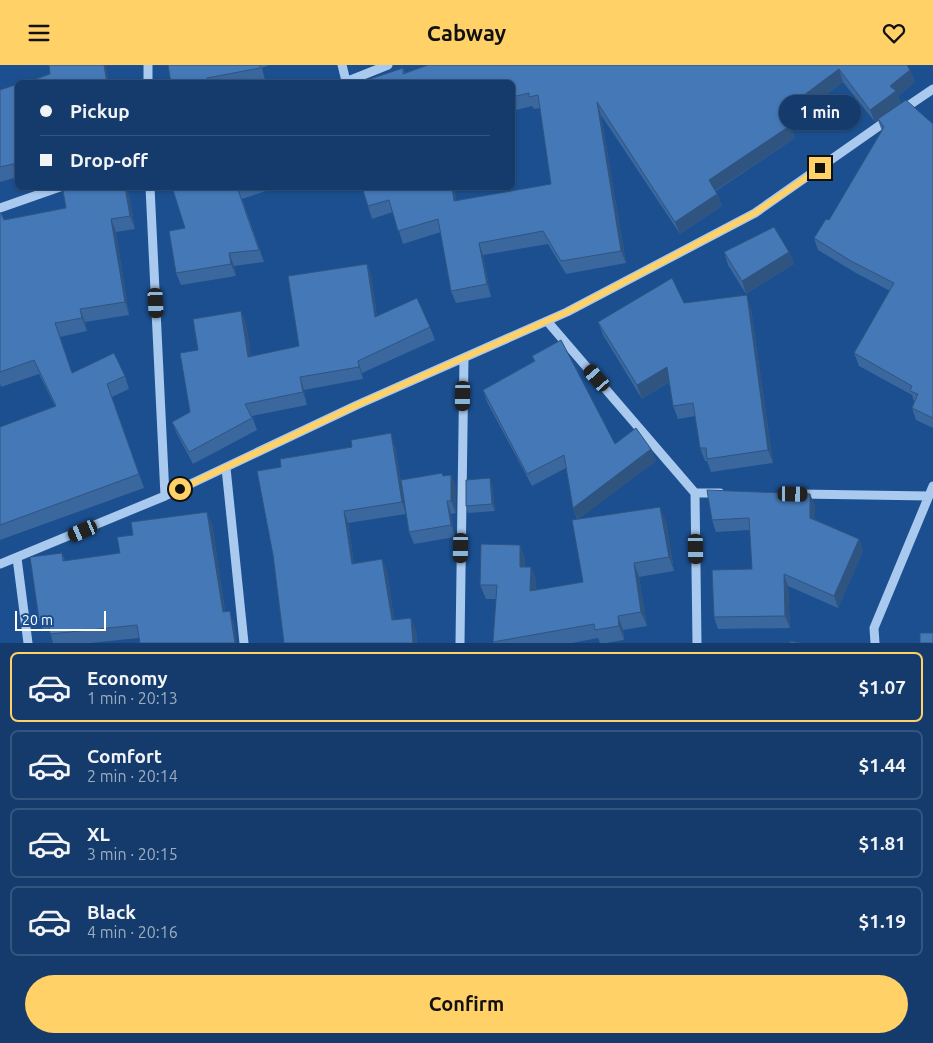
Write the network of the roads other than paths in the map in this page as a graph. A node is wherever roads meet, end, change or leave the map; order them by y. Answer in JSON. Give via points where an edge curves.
{"nodes":[{"id":1,"x":148,"y":65,"type":"edge"},
{"id":2,"x":342,"y":65,"type":"edge"},
{"id":3,"x":388,"y":65,"type":"edge"},
{"id":4,"x":148,"y":80,"type":"edge"},
{"id":5,"x":344,"y":80,"type":"edge"},
{"id":6,"x":349,"y":80,"type":"edge"},
{"id":7,"x":933,"y":89,"type":"edge"},
{"id":8,"x":51,"y":190,"type":"edge"},
{"id":9,"x":150,"y":190,"type":"edge"},
{"id":10,"x":0,"y":207,"type":"edge"},
{"id":11,"x":547,"y":321,"type":"junction"},
{"id":12,"x":464,"y":358,"type":"junction"},
{"id":13,"x":226,"y":468,"type":"junction"},
{"id":14,"x":933,"y":486,"type":"edge"},
{"id":15,"x":695,"y":493,"type":"junction"},
{"id":16,"x":734,"y":493,"type":"edge"},
{"id":17,"x":793,"y":494,"type":"edge"},
{"id":18,"x":165,"y":496,"type":"junction"},
{"id":19,"x":929,"y":496,"type":"junction"},
{"id":20,"x":17,"y":559,"type":"junction"},
{"id":21,"x":0,"y":565,"type":"edge"},
{"id":22,"x":28,"y":643,"type":"edge"},
{"id":23,"x":244,"y":643,"type":"edge"},
{"id":24,"x":460,"y":643,"type":"edge"},
{"id":25,"x":697,"y":643,"type":"edge"},
{"id":26,"x":875,"y":643,"type":"edge"}],
"edges":[{"from":1,"to":4,"type":"street"},
{"from":2,"to":5,"type":"street"},
{"from":3,"to":6,"type":"street"},
{"from":7,"to":11,"type":"street","via":[[755,213]]},
{"from":8,"to":10,"type":"street"},
{"from":9,"to":18,"type":"street"},
{"from":11,"to":12,"type":"street"},
{"from":11,"to":15,"type":"street"},
{"from":12,"to":13,"type":"street"},
{"from":12,"to":24,"type":"street"},
{"from":13,"to":18,"type":"street"},
{"from":13,"to":23,"type":"street"},
{"from":14,"to":19,"type":"street"},
{"from":15,"to":16,"type":"street"},
{"from":15,"to":25,"type":"street"},
{"from":17,"to":19,"type":"street"},
{"from":18,"to":20,"type":"street"},
{"from":19,"to":26,"type":"street","via":[[874,628]]},
{"from":20,"to":21,"type":"street"},
{"from":20,"to":22,"type":"street"}]}
